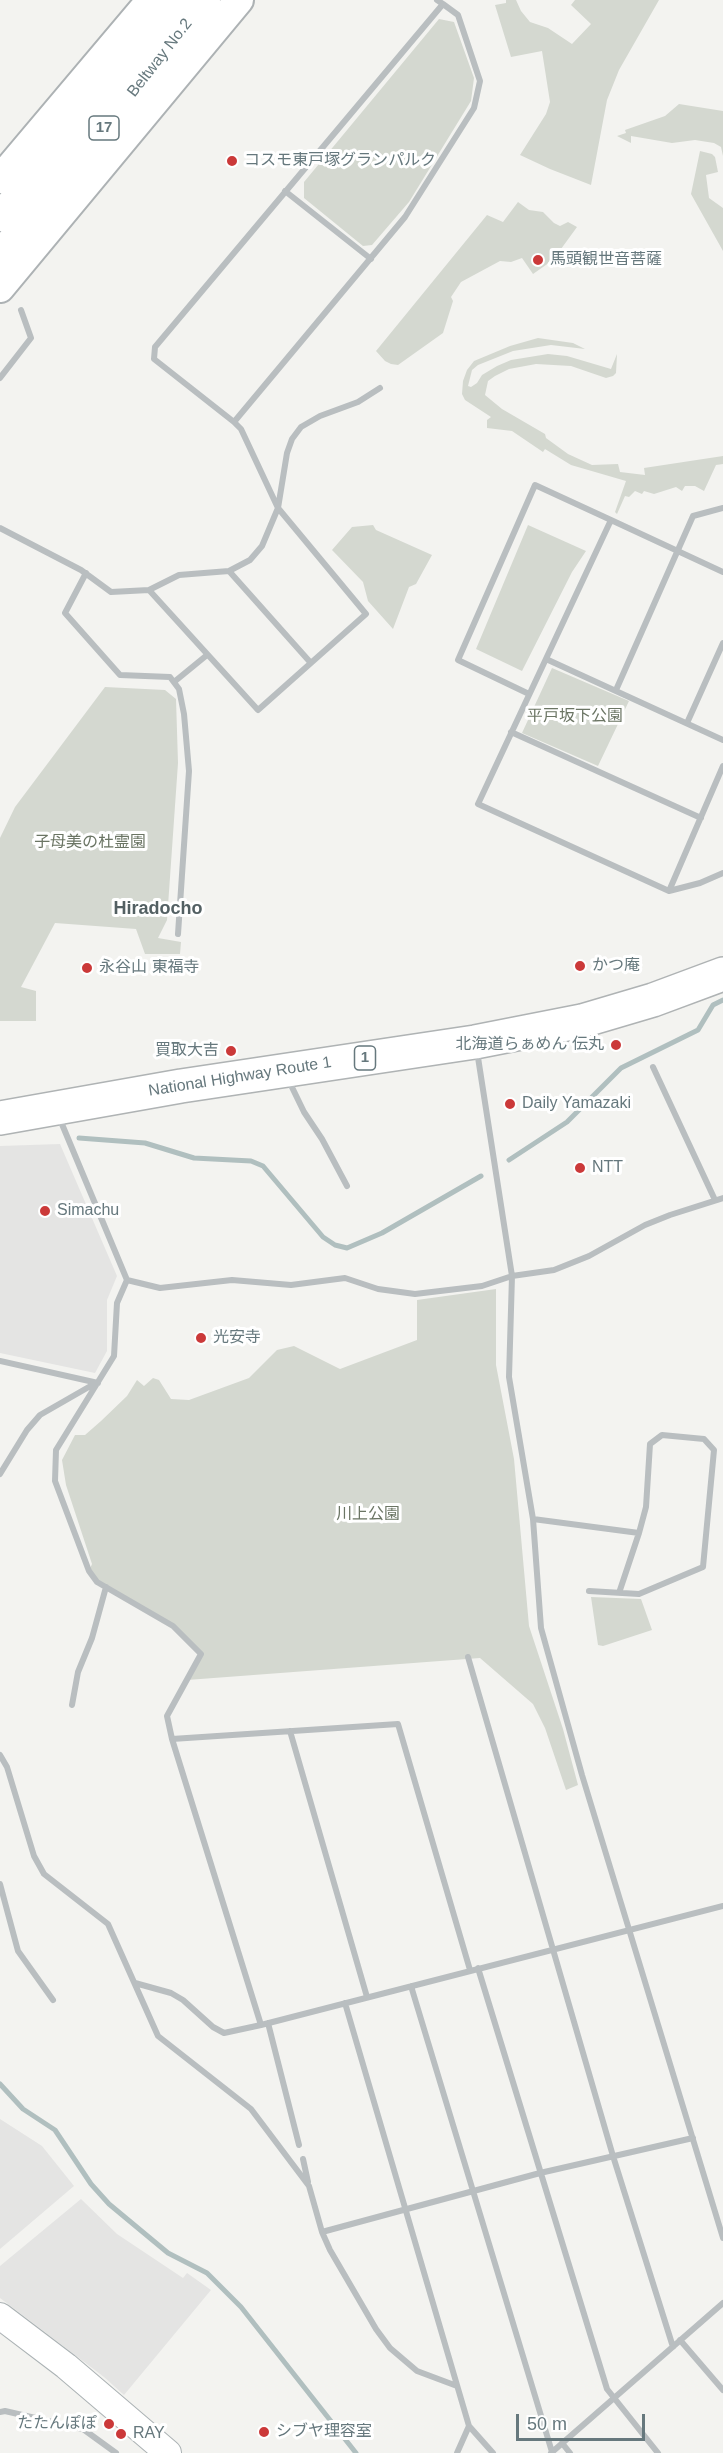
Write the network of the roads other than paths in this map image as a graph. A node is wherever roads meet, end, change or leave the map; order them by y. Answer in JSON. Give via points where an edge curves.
{"nodes":[{"id":1,"x":151,"y":0,"type":"edge"},
{"id":2,"x":177,"y":0,"type":"edge"},
{"id":3,"x":206,"y":0,"type":"edge"},
{"id":4,"x":239,"y":0,"type":"edge"},
{"id":5,"x":440,"y":2,"type":"edge"},
{"id":6,"x":102,"y":59,"type":"junction"},
{"id":7,"x":122,"y":106,"type":"junction"},
{"id":8,"x":0,"y":179,"type":"edge"},
{"id":9,"x":285,"y":191,"type":"junction"},
{"id":10,"x":0,"y":201,"type":"edge"},
{"id":11,"x":0,"y":217,"type":"edge"},
{"id":12,"x":0,"y":255,"type":"edge"},
{"id":13,"x":371,"y":259,"type":"junction"},
{"id":14,"x":0,"y":274,"type":"edge"},
{"id":15,"x":0,"y":288,"type":"edge"},
{"id":16,"x":21,"y":310,"type":"dead end"},
{"id":17,"x":0,"y":378,"type":"edge"},
{"id":18,"x":380,"y":388,"type":"dead end"},
{"id":19,"x":234,"y":422,"type":"junction"},
{"id":20,"x":278,"y":508,"type":"junction"},
{"id":21,"x":723,"y":508,"type":"edge"},
{"id":22,"x":611,"y":520,"type":"junction"},
{"id":23,"x":0,"y":528,"type":"edge"},
{"id":24,"x":677,"y":550,"type":"junction"},
{"id":25,"x":229,"y":572,"type":"junction"},
{"id":26,"x":723,"y":572,"type":"edge"},
{"id":27,"x":86,"y":573,"type":"junction"},
{"id":28,"x":149,"y":590,"type":"junction"},
{"id":29,"x":723,"y":643,"type":"edge"},
{"id":30,"x":207,"y":655,"type":"junction"},
{"id":31,"x":546,"y":659,"type":"junction"},
{"id":32,"x":310,"y":662,"type":"junction"},
{"id":33,"x":174,"y":682,"type":"junction"},
{"id":34,"x":616,"y":690,"type":"junction"},
{"id":35,"x":529,"y":694,"type":"junction"},
{"id":36,"x":687,"y":723,"type":"junction"},
{"id":37,"x":511,"y":732,"type":"junction"},
{"id":38,"x":723,"y":740,"type":"edge"},
{"id":39,"x":723,"y":766,"type":"edge"},
{"id":40,"x":700,"y":818,"type":"junction"},
{"id":41,"x":723,"y":873,"type":"edge"},
{"id":42,"x":669,"y":891,"type":"junction"},
{"id":43,"x":178,"y":934,"type":"dead end"},
{"id":44,"x":723,"y":974,"type":"edge"},
{"id":45,"x":475,"y":1042,"type":"junction"},
{"id":46,"x":653,"y":1066,"type":"dead end"},
{"id":47,"x":284,"y":1070,"type":"junction"},
{"id":48,"x":56,"y":1108,"type":"junction"},
{"id":49,"x":0,"y":1118,"type":"edge"},
{"id":50,"x":347,"y":1186,"type":"dead end"},
{"id":51,"x":723,"y":1198,"type":"edge"},
{"id":52,"x":715,"y":1200,"type":"junction"},
{"id":53,"x":512,"y":1276,"type":"junction"},
{"id":54,"x":127,"y":1280,"type":"junction"},
{"id":55,"x":0,"y":1360,"type":"edge"},
{"id":56,"x":98,"y":1383,"type":"junction"},
{"id":57,"x":0,"y":1474,"type":"edge"},
{"id":58,"x":533,"y":1519,"type":"junction"},
{"id":59,"x":639,"y":1533,"type":"junction"},
{"id":60,"x":106,"y":1587,"type":"junction"},
{"id":61,"x":589,"y":1591,"type":"dead end"},
{"id":62,"x":619,"y":1593,"type":"junction"},
{"id":63,"x":468,"y":1657,"type":"dead end"},
{"id":64,"x":72,"y":1705,"type":"dead end"},
{"id":65,"x":290,"y":1731,"type":"junction"},
{"id":66,"x":172,"y":1740,"type":"junction"},
{"id":67,"x":0,"y":1755,"type":"edge"},
{"id":68,"x":0,"y":1884,"type":"edge"},
{"id":69,"x":723,"y":1906,"type":"edge"},
{"id":70,"x":630,"y":1928,"type":"junction"},
{"id":71,"x":554,"y":1948,"type":"junction"},
{"id":72,"x":478,"y":1968,"type":"junction"},
{"id":73,"x":470,"y":1970,"type":"junction"},
{"id":74,"x":135,"y":1983,"type":"junction"},
{"id":75,"x":411,"y":1986,"type":"junction"},
{"id":76,"x":367,"y":1997,"type":"junction"},
{"id":77,"x":53,"y":2000,"type":"dead end"},
{"id":78,"x":345,"y":2003,"type":"junction"},
{"id":79,"x":265,"y":2024,"type":"junction"},
{"id":80,"x":693,"y":2138,"type":"junction"},
{"id":81,"x":299,"y":2145,"type":"dead end"},
{"id":82,"x":613,"y":2156,"type":"junction"},
{"id":83,"x":303,"y":2159,"type":"dead end"},
{"id":84,"x":540,"y":2173,"type":"junction"},
{"id":85,"x":309,"y":2186,"type":"junction"},
{"id":86,"x":473,"y":2191,"type":"junction"},
{"id":87,"x":406,"y":2210,"type":"junction"},
{"id":88,"x":322,"y":2232,"type":"junction"},
{"id":89,"x":723,"y":2238,"type":"edge"},
{"id":90,"x":723,"y":2303,"type":"edge"},
{"id":91,"x":0,"y":2316,"type":"edge"},
{"id":92,"x":680,"y":2340,"type":"junction"},
{"id":93,"x":673,"y":2347,"type":"junction"},
{"id":94,"x":457,"y":2386,"type":"junction"},
{"id":95,"x":723,"y":2390,"type":"edge"},
{"id":96,"x":614,"y":2399,"type":"junction"},
{"id":97,"x":0,"y":2412,"type":"edge"},
{"id":98,"x":469,"y":2426,"type":"junction"},
{"id":99,"x":562,"y":2443,"type":"junction"},
{"id":100,"x":551,"y":2452,"type":"edge"},
{"id":101,"x":116,"y":2453,"type":"edge"},
{"id":102,"x":168,"y":2453,"type":"edge"},
{"id":103,"x":457,"y":2453,"type":"edge"},
{"id":104,"x":493,"y":2453,"type":"edge"},
{"id":105,"x":570,"y":2453,"type":"edge"},
{"id":106,"x":658,"y":2453,"type":"edge"}],
"edges":[{"from":1,"to":6,"type":"main road"},
{"from":2,"to":11,"type":"main road","name":"Beltway No.2","number":"17"},
{"from":3,"to":7,"type":"main road","name":"Beltway No.2","number":"17"},
{"from":4,"to":15,"type":"main road"},
{"from":5,"to":9,"type":"street"},
{"from":5,"to":13,"type":"street","via":[[458,15],[480,81],[474,108],[405,217]]},
{"from":6,"to":8,"type":"main road"},
{"from":6,"to":10,"type":"main road"},
{"from":7,"to":12,"type":"main road","name":"Beltway No.2","number":"17"},
{"from":7,"to":14,"type":"main road"},
{"from":9,"to":13,"type":"street"},
{"from":9,"to":19,"type":"street","via":[[155,347],[154,359]]},
{"from":13,"to":19,"type":"street"},
{"from":16,"to":17,"type":"street","via":[[31,338]]},
{"from":18,"to":20,"type":"street","via":[[301,427],[287,453]]},
{"from":19,"to":20,"type":"street","via":[[241,429]]},
{"from":20,"to":25,"type":"street","via":[[262,546],[250,560]]},
{"from":20,"to":32,"type":"street","via":[[366,614]]},
{"from":21,"to":24,"type":"street","via":[[693,516]]},
{"from":22,"to":24,"type":"street"},
{"from":22,"to":31,"type":"street"},
{"from":22,"to":35,"type":"street","via":[[535,485],[458,660]]},
{"from":23,"to":27,"type":"street"},
{"from":24,"to":26,"type":"street"},
{"from":24,"to":34,"type":"street"},
{"from":25,"to":28,"type":"street","via":[[179,575]]},
{"from":25,"to":32,"type":"street"},
{"from":27,"to":28,"type":"street","via":[[111,592]]},
{"from":27,"to":33,"type":"street","via":[[65,613],[120,675],[170,677]]},
{"from":28,"to":30,"type":"street"},
{"from":29,"to":36,"type":"street"},
{"from":30,"to":32,"type":"street","via":[[258,710]]},
{"from":30,"to":33,"type":"street"},
{"from":31,"to":34,"type":"street"},
{"from":31,"to":35,"type":"street"},
{"from":33,"to":43,"type":"street","via":[[184,714],[189,771]]},
{"from":34,"to":36,"type":"street"},
{"from":35,"to":37,"type":"street"},
{"from":36,"to":38,"type":"street"},
{"from":37,"to":40,"type":"street"},
{"from":37,"to":42,"type":"street","via":[[478,804]]},
{"from":39,"to":40,"type":"street"},
{"from":40,"to":42,"type":"street"},
{"from":41,"to":42,"type":"street"},
{"from":44,"to":45,"type":"highway","name":"National Highway Route 1","number":"1","via":[[582,1021]]},
{"from":45,"to":47,"type":"highway","name":"National Highway Route 1","number":"1"},
{"from":45,"to":53,"type":"street"},
{"from":46,"to":52,"type":"street"},
{"from":47,"to":48,"type":"highway","name":"National Highway Route 1","number":"1"},
{"from":47,"to":50,"type":"street"},
{"from":48,"to":49,"type":"highway","name":"National Highway Route 1","number":"1"},
{"from":48,"to":54,"type":"street"},
{"from":51,"to":52,"type":"street"},
{"from":52,"to":53,"type":"street","via":[[645,1226],[554,1270]]},
{"from":53,"to":54,"type":"street","via":[[482,1286],[415,1294],[378,1289],[345,1278],[291,1285],[232,1280],[160,1288]]},
{"from":53,"to":58,"type":"street","via":[[509,1377]]},
{"from":54,"to":56,"type":"street","via":[[117,1304],[114,1356]]},
{"from":55,"to":56,"type":"street"},
{"from":56,"to":57,"type":"street","via":[[40,1415]]},
{"from":56,"to":60,"type":"street","via":[[56,1450],[54,1465],[55,1481],[89,1571]]},
{"from":58,"to":59,"type":"street"},
{"from":58,"to":70,"type":"street","via":[[541,1628]]},
{"from":59,"to":62,"type":"street"},
{"from":59,"to":62,"type":"street","via":[[646,1507],[650,1444],[662,1435],[704,1439],[714,1450],[703,1567],[639,1594]]},
{"from":60,"to":64,"type":"street","via":[[78,1672]]},
{"from":60,"to":66,"type":"street","via":[[173,1626],[201,1654],[167,1716]]},
{"from":61,"to":62,"type":"street"},
{"from":63,"to":71,"type":"street"},
{"from":65,"to":66,"type":"street"},
{"from":65,"to":73,"type":"street","via":[[398,1724]]},
{"from":65,"to":76,"type":"street"},
{"from":66,"to":79,"type":"street"},
{"from":67,"to":74,"type":"street","via":[[34,1856],[44,1874],[108,1924]]},
{"from":68,"to":77,"type":"street","via":[[18,1951]]},
{"from":69,"to":70,"type":"street"},
{"from":70,"to":71,"type":"street"},
{"from":70,"to":80,"type":"street"},
{"from":71,"to":72,"type":"street"},
{"from":71,"to":82,"type":"street"},
{"from":72,"to":73,"type":"street"},
{"from":72,"to":84,"type":"street"},
{"from":73,"to":75,"type":"street"},
{"from":74,"to":79,"type":"street","via":[[171,1993],[224,2033]]},
{"from":74,"to":85,"type":"street","via":[[158,2036],[251,2109]]},
{"from":75,"to":76,"type":"street"},
{"from":75,"to":86,"type":"street"},
{"from":76,"to":78,"type":"street"},
{"from":78,"to":79,"type":"street"},
{"from":78,"to":87,"type":"street"},
{"from":79,"to":81,"type":"street"},
{"from":80,"to":82,"type":"street"},
{"from":80,"to":89,"type":"street"},
{"from":82,"to":84,"type":"street"},
{"from":82,"to":93,"type":"street"},
{"from":83,"to":85,"type":"street"},
{"from":84,"to":86,"type":"street"},
{"from":84,"to":96,"type":"street","via":[[607,2389]]},
{"from":85,"to":88,"type":"street"},
{"from":86,"to":87,"type":"street"},
{"from":86,"to":100,"type":"street"},
{"from":87,"to":88,"type":"street"},
{"from":87,"to":94,"type":"street"},
{"from":88,"to":94,"type":"street","via":[[390,2348],[417,2371]]},
{"from":90,"to":92,"type":"street"},
{"from":91,"to":102,"type":"street"},
{"from":92,"to":93,"type":"street"},
{"from":92,"to":95,"type":"street"},
{"from":93,"to":96,"type":"street"},
{"from":94,"to":98,"type":"street"},
{"from":96,"to":99,"type":"street"},
{"from":96,"to":106,"type":"street"},
{"from":97,"to":101,"type":"street","via":[[83,2429]]},
{"from":98,"to":103,"type":"street"},
{"from":98,"to":104,"type":"street"},
{"from":99,"to":100,"type":"street"},
{"from":99,"to":105,"type":"street"}]}
